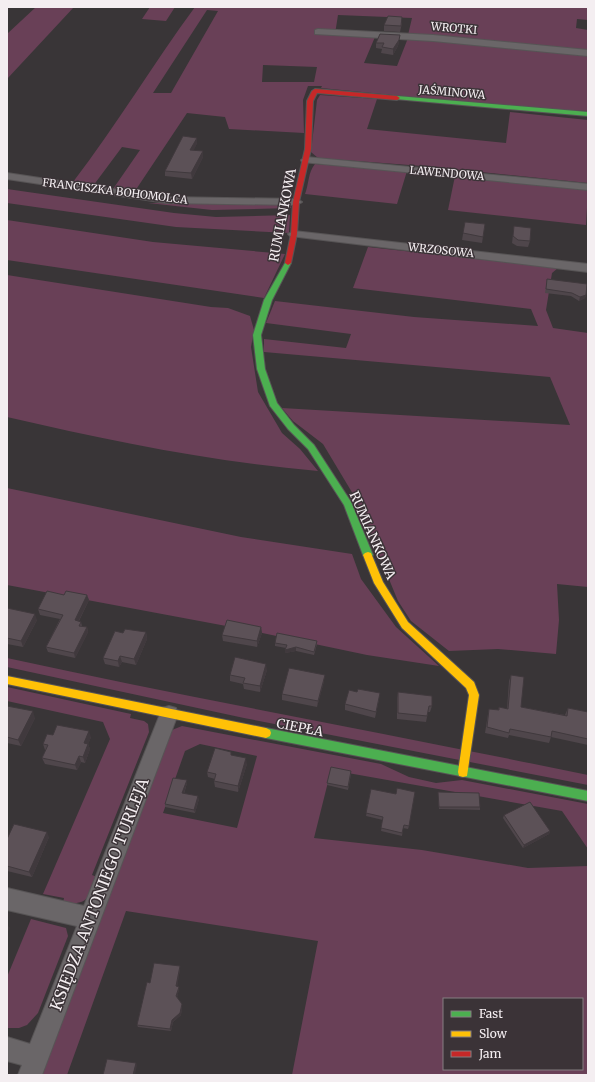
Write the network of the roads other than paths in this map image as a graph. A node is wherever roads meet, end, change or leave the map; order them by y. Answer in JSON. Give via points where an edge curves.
{"nodes":[{"id":1,"x":318,"y":32,"type":"dead end"},
{"id":2,"x":588,"y":53,"type":"edge"},
{"id":3,"x":315,"y":91,"type":"joint"},
{"id":4,"x":588,"y":114,"type":"edge"},
{"id":5,"x":306,"y":160,"type":"junction"},
{"id":6,"x":7,"y":176,"type":"edge"},
{"id":7,"x":588,"y":187,"type":"edge"},
{"id":8,"x":296,"y":202,"type":"junction"},
{"id":9,"x":294,"y":234,"type":"junction"},
{"id":10,"x":588,"y":268,"type":"edge"},
{"id":11,"x":7,"y":680,"type":"edge"},
{"id":12,"x":169,"y":714,"type":"junction"},
{"id":13,"x":463,"y":772,"type":"junction"},
{"id":14,"x":588,"y":796,"type":"edge"},
{"id":15,"x":7,"y":899,"type":"edge"},
{"id":16,"x":90,"y":918,"type":"junction"},
{"id":17,"x":7,"y":1049,"type":"edge"},
{"id":18,"x":33,"y":1066,"type":"edge"}],
"edges":[{"from":1,"to":2,"type":"street","name":"WROTKI","via":[[433,38]]},
{"from":3,"to":4,"type":"street","name":"JAŚMINOWA"},
{"from":3,"to":5,"type":"street","name":"RUMIANKOWA","via":[[310,101]]},
{"from":5,"to":7,"type":"street","name":"LAWENDOWA"},
{"from":5,"to":8,"type":"street","name":"RUMIANKOWA"},
{"from":6,"to":8,"type":"street","name":"FRANCISZKA BOHOMOLCA","via":[[166,200]]},
{"from":8,"to":9,"type":"street","name":"RUMIANKOWA"},
{"from":9,"to":10,"type":"street","name":"WRZOSOWA"},
{"from":9,"to":13,"type":"street","name":"RUMIANKOWA","via":[[288,264],[268,300],[257,335],[261,369],[273,404],[311,447],[348,504],[379,583],[405,625],[470,685],[474,695]]},
{"from":11,"to":12,"type":"street","name":"CIEPŁA"},
{"from":12,"to":13,"type":"street","name":"CIEPŁA"},
{"from":12,"to":16,"type":"street","name":"KSIĘDZA ANTONIEGO TURLEJA"},
{"from":13,"to":14,"type":"street","name":"CIEPŁA"},
{"from":15,"to":16,"type":"street"},
{"from":16,"to":18,"type":"street","name":"KSIĘDZA ANTONIEGO TURLEJA"},
{"from":17,"to":18,"type":"street"}]}
